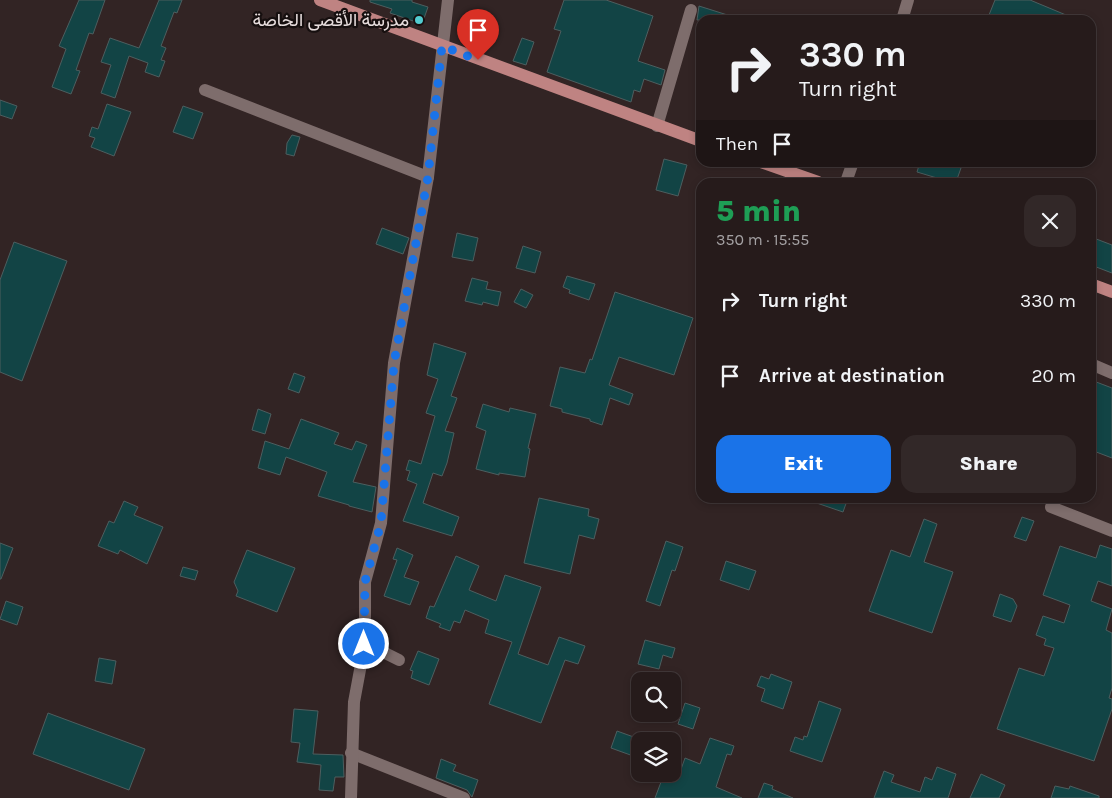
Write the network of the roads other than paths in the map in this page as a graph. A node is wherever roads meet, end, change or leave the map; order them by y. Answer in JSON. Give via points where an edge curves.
{"nodes":[{"id":1,"x":320,"y":0,"type":"edge"},
{"id":2,"x":448,"y":0,"type":"edge"},
{"id":3,"x":908,"y":0,"type":"edge"},
{"id":4,"x":691,"y":10,"type":"dead end"},
{"id":5,"x":904,"y":15,"type":"edge"},
{"id":6,"x":442,"y":46,"type":"junction"},
{"id":7,"x":204,"y":90,"type":"dead end"},
{"id":8,"x":657,"y":126,"type":"junction"},
{"id":9,"x":696,"y":139,"type":"edge"},
{"id":10,"x":775,"y":167,"type":"edge"},
{"id":11,"x":428,"y":177,"type":"junction"},
{"id":12,"x":807,"y":178,"type":"edge"},
{"id":13,"x":1096,"y":286,"type":"edge"},
{"id":14,"x":1112,"y":292,"type":"edge"},
{"id":15,"x":1096,"y":366,"type":"edge"},
{"id":16,"x":1112,"y":373,"type":"edge"},
{"id":17,"x":1051,"y":507,"type":"dead end"},
{"id":18,"x":1112,"y":531,"type":"edge"},
{"id":19,"x":364,"y":644,"type":"junction"},
{"id":20,"x":399,"y":660,"type":"dead end"},
{"id":21,"x":351,"y":754,"type":"junction"},
{"id":22,"x":351,"y":798,"type":"edge"},
{"id":23,"x":464,"y":798,"type":"edge"}],
"edges":[{"from":1,"to":6,"type":"main road"},
{"from":2,"to":6,"type":"street"},
{"from":3,"to":5,"type":"street"},
{"from":4,"to":8,"type":"street"},
{"from":6,"to":8,"type":"main road"},
{"from":6,"to":11,"type":"street"},
{"from":7,"to":11,"type":"street"},
{"from":8,"to":9,"type":"main road"},
{"from":10,"to":12,"type":"main road"},
{"from":11,"to":19,"type":"street","via":[[394,363],[381,523],[365,582]]},
{"from":13,"to":14,"type":"main road"},
{"from":15,"to":16,"type":"street"},
{"from":17,"to":18,"type":"street"},
{"from":19,"to":20,"type":"street"},
{"from":19,"to":21,"type":"street","via":[[354,702]]},
{"from":21,"to":22,"type":"street"},
{"from":21,"to":23,"type":"street"}]}
